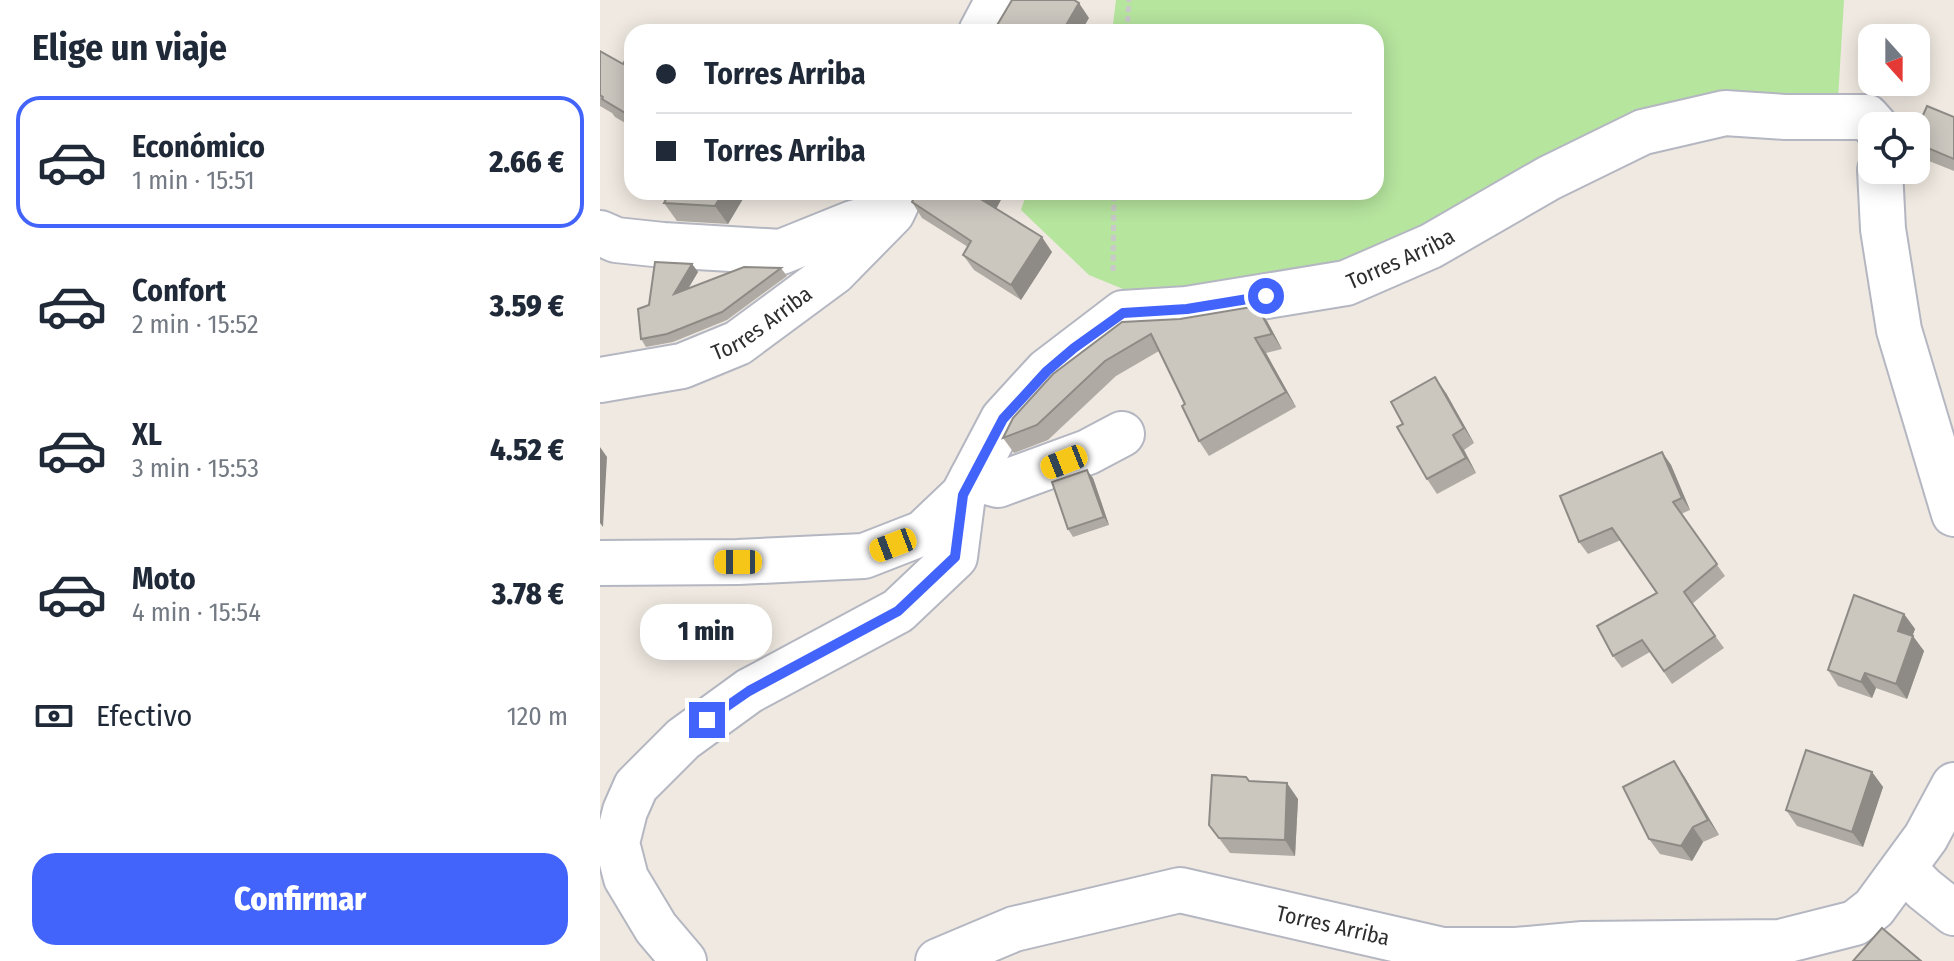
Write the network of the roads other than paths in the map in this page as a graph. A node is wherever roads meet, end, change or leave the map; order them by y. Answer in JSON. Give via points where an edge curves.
{"nodes":[{"id":1,"x":998,"y":0,"type":"edge"},
{"id":2,"x":985,"y":24,"type":"edge"},
{"id":3,"x":1858,"y":116,"type":"edge"},
{"id":4,"x":1881,"y":184,"type":"edge"},
{"id":5,"x":897,"y":202,"type":"edge"},
{"id":6,"x":600,"y":233,"type":"edge"},
{"id":7,"x":600,"y":380,"type":"edge"},
{"id":8,"x":1122,"y":434,"type":"dead end"},
{"id":9,"x":968,"y":487,"type":"junction"},
{"id":10,"x":1954,"y":514,"type":"edge"},
{"id":11,"x":600,"y":563,"type":"edge"},
{"id":12,"x":1954,"y":785,"type":"edge"},
{"id":13,"x":612,"y":811,"type":"edge"},
{"id":14,"x":1904,"y":869,"type":"junction"},
{"id":15,"x":1954,"y":913,"type":"edge"},
{"id":16,"x":684,"y":961,"type":"edge"},
{"id":17,"x":938,"y":961,"type":"edge"}],
"edges":[{"from":1,"to":2,"type":"street"},
{"from":3,"to":9,"type":"street","name":"Torres Arriba","via":[[1725,113],[1643,132],[1549,178],[1431,246],[1346,283],[1187,309],[1123,313],[1047,371],[1003,419]]},
{"from":4,"to":10,"type":"street","via":[[1899,330]]},
{"from":5,"to":6,"type":"street","name":"Torres Arriba","via":[[781,252],[663,245]]},
{"from":5,"to":7,"type":"street","name":"Torres Arriba","via":[[834,272],[738,343],[682,366]]},
{"from":8,"to":9,"type":"street","via":[[998,485]]},
{"from":9,"to":11,"type":"street","name":"Torres Arriba","via":[[923,533],[864,556]]},
{"from":9,"to":13,"type":"street","name":"Torres Arriba","via":[[955,557],[898,611],[749,691],[707,720]]},
{"from":12,"to":14,"type":"street","name":"Torres Arriba"},
{"from":13,"to":16,"type":"street","name":"Torres Arriba","via":[[626,878],[656,928]]},
{"from":14,"to":15,"type":"street"},
{"from":14,"to":17,"type":"street","name":"Torres Arriba","via":[[1855,923],[1780,942],[1442,950],[1180,890],[1014,929]]}]}
